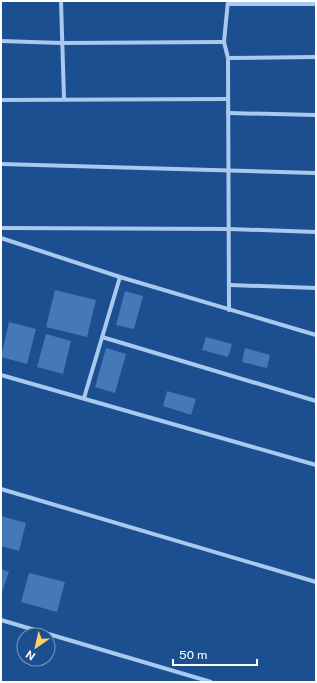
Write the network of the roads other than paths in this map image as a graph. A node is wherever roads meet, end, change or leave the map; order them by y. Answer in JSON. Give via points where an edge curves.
{"nodes":[{"id":1,"x":61,"y":1,"type":"edge"},
{"id":2,"x":228,"y":2,"type":"edge"},
{"id":3,"x":316,"y":4,"type":"edge"},
{"id":4,"x":1,"y":41,"type":"edge"},
{"id":5,"x":224,"y":42,"type":"junction"},
{"id":6,"x":62,"y":43,"type":"junction"},
{"id":7,"x":228,"y":58,"type":"junction"},
{"id":8,"x":316,"y":58,"type":"edge"},
{"id":9,"x":64,"y":98,"type":"junction"},
{"id":10,"x":228,"y":99,"type":"junction"},
{"id":11,"x":1,"y":100,"type":"edge"},
{"id":12,"x":228,"y":113,"type":"junction"},
{"id":13,"x":316,"y":115,"type":"edge"},
{"id":14,"x":1,"y":164,"type":"edge"},
{"id":15,"x":229,"y":170,"type":"junction"},
{"id":16,"x":316,"y":173,"type":"edge"},
{"id":17,"x":1,"y":228,"type":"edge"},
{"id":18,"x":229,"y":229,"type":"junction"},
{"id":19,"x":316,"y":232,"type":"edge"},
{"id":20,"x":1,"y":238,"type":"edge"},
{"id":21,"x":120,"y":277,"type":"junction"},
{"id":22,"x":230,"y":285,"type":"junction"},
{"id":23,"x":316,"y":288,"type":"edge"},
{"id":24,"x":229,"y":310,"type":"junction"},
{"id":25,"x":316,"y":335,"type":"edge"},
{"id":26,"x":102,"y":337,"type":"junction"},
{"id":27,"x":1,"y":375,"type":"edge"},
{"id":28,"x":84,"y":398,"type":"junction"},
{"id":29,"x":316,"y":400,"type":"edge"},
{"id":30,"x":316,"y":465,"type":"edge"},
{"id":31,"x":1,"y":489,"type":"edge"},
{"id":32,"x":316,"y":582,"type":"edge"},
{"id":33,"x":1,"y":620,"type":"edge"},
{"id":34,"x":211,"y":682,"type":"edge"}],
"edges":[{"from":1,"to":6,"type":"street"},
{"from":2,"to":3,"type":"street"},
{"from":2,"to":5,"type":"street"},
{"from":4,"to":6,"type":"street"},
{"from":5,"to":6,"type":"street"},
{"from":5,"to":7,"type":"street"},
{"from":6,"to":9,"type":"street"},
{"from":7,"to":8,"type":"street"},
{"from":7,"to":10,"type":"street"},
{"from":9,"to":10,"type":"street"},
{"from":9,"to":11,"type":"street"},
{"from":10,"to":12,"type":"street"},
{"from":12,"to":13,"type":"street"},
{"from":12,"to":15,"type":"street"},
{"from":14,"to":15,"type":"street"},
{"from":15,"to":16,"type":"street"},
{"from":15,"to":18,"type":"street"},
{"from":17,"to":18,"type":"street"},
{"from":18,"to":19,"type":"street"},
{"from":18,"to":22,"type":"street"},
{"from":20,"to":21,"type":"street"},
{"from":21,"to":24,"type":"street"},
{"from":21,"to":26,"type":"street"},
{"from":22,"to":23,"type":"street"},
{"from":22,"to":24,"type":"street"},
{"from":24,"to":25,"type":"street"},
{"from":26,"to":28,"type":"street"},
{"from":26,"to":29,"type":"street"},
{"from":27,"to":28,"type":"street"},
{"from":28,"to":30,"type":"street"},
{"from":31,"to":32,"type":"street"},
{"from":33,"to":34,"type":"street"}]}
